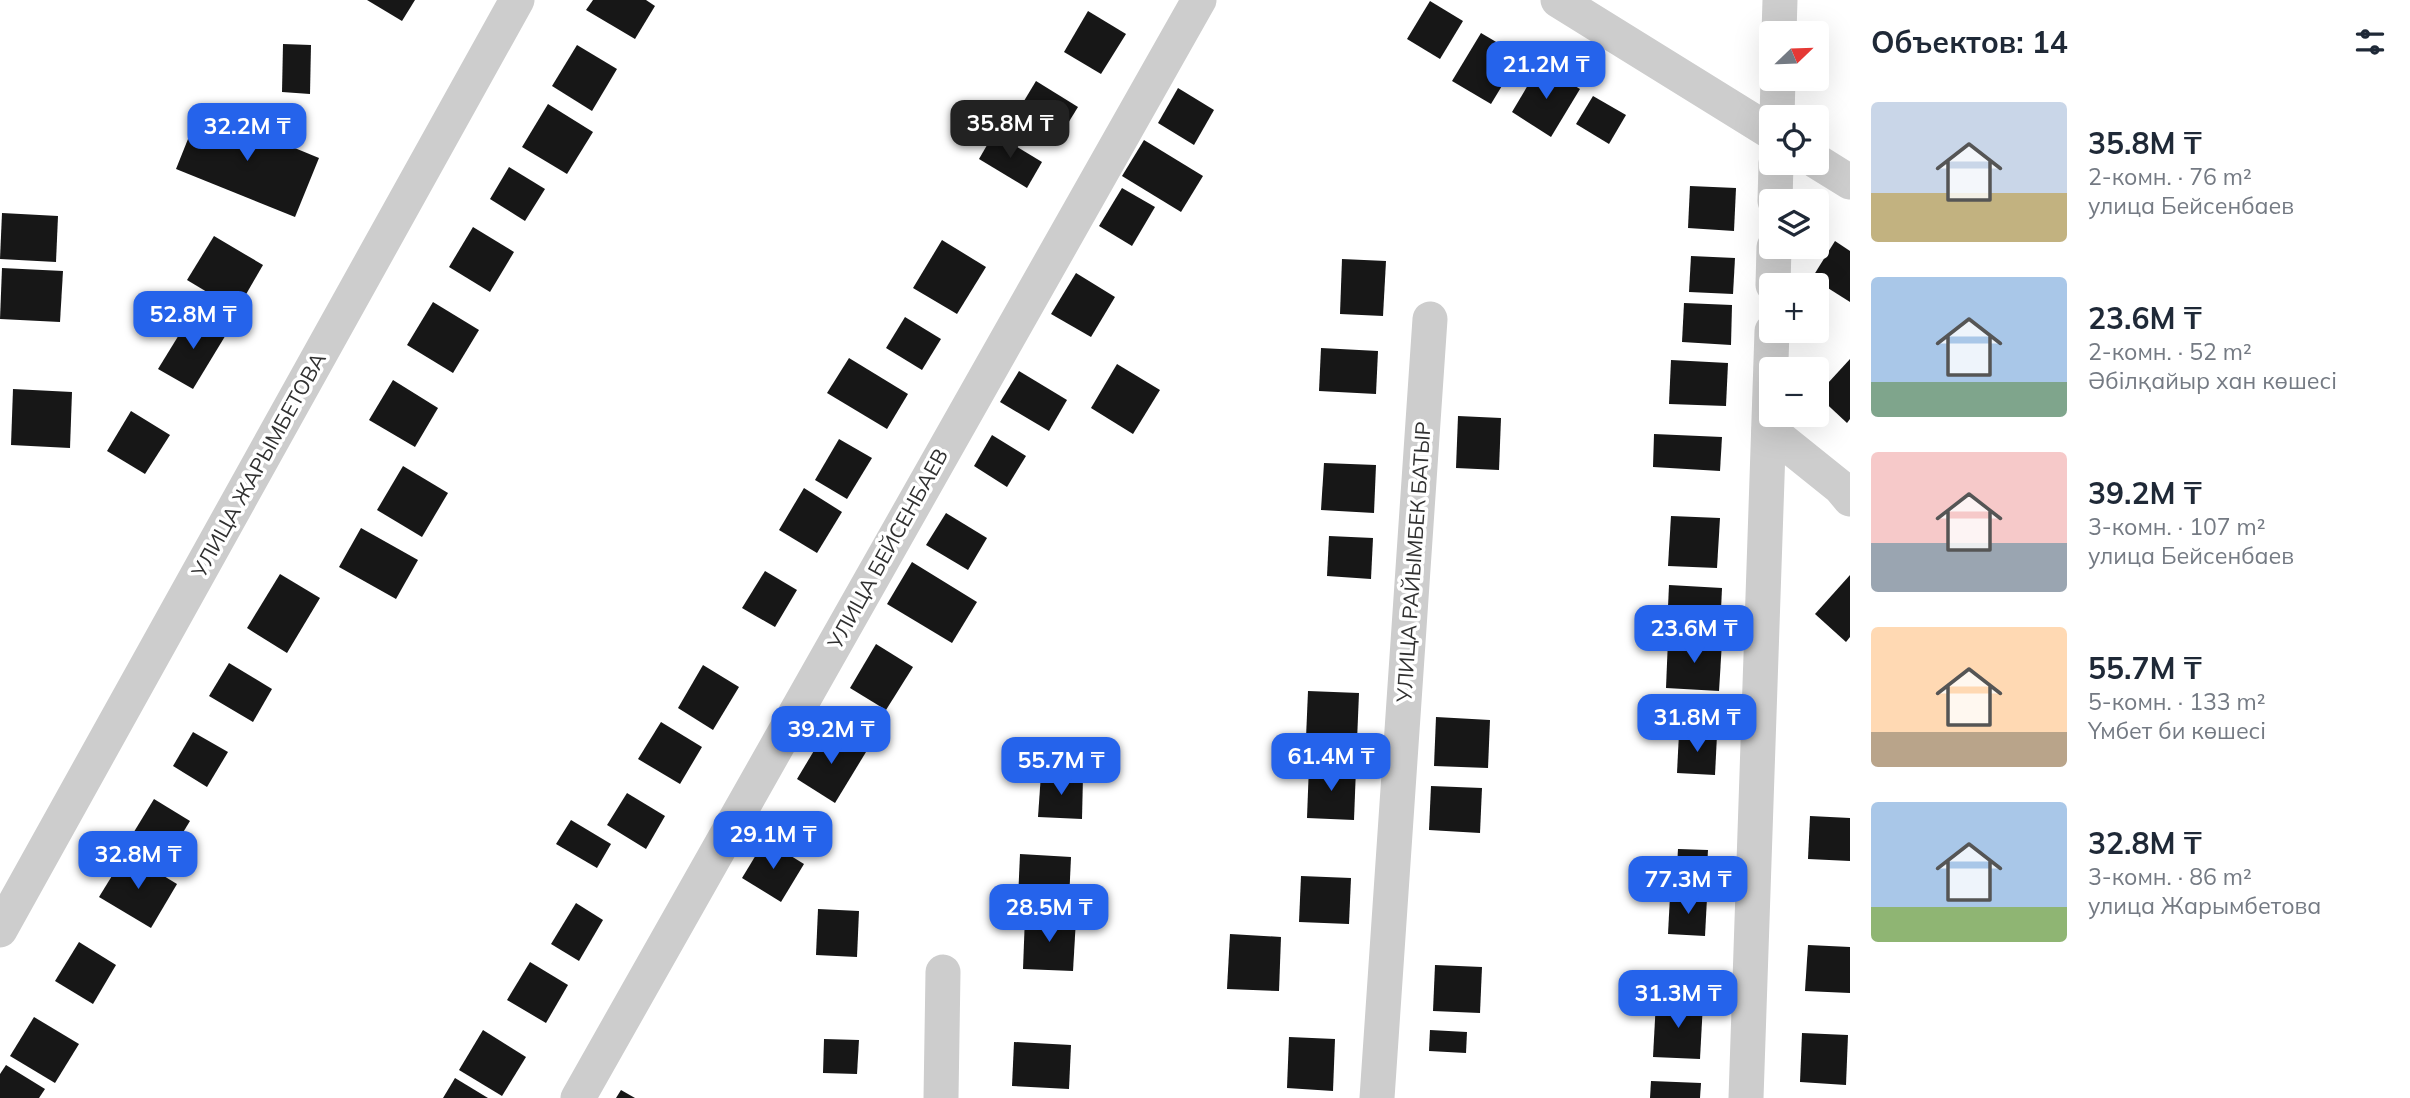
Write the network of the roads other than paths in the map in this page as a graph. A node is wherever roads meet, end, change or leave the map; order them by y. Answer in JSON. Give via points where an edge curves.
{"nodes":[{"id":1,"x":517,"y":0,"type":"edge"},
{"id":2,"x":1199,"y":0,"type":"edge"},
{"id":3,"x":1558,"y":0,"type":"edge"},
{"id":4,"x":1780,"y":0,"type":"edge"},
{"id":5,"x":1779,"y":21,"type":"edge"},
{"id":6,"x":1759,"y":125,"type":"edge"},
{"id":7,"x":1829,"y":169,"type":"edge"},
{"id":8,"x":1850,"y":183,"type":"edge"},
{"id":9,"x":1430,"y":319,"type":"dead end"},
{"id":10,"x":1772,"y":343,"type":"edge"},
{"id":11,"x":1769,"y":430,"type":"junction"},
{"id":12,"x":1850,"y":499,"type":"edge"},
{"id":13,"x":0,"y":930,"type":"edge"},
{"id":14,"x":943,"y":972,"type":"dead end"},
{"id":15,"x":578,"y":1098,"type":"edge"},
{"id":16,"x":941,"y":1098,"type":"edge"},
{"id":17,"x":1377,"y":1098,"type":"edge"},
{"id":18,"x":1746,"y":1098,"type":"edge"}],
"edges":[{"from":1,"to":13,"type":"street","name":"УЛИЦА ЖАРЫМБЕТОВА"},
{"from":2,"to":15,"type":"street","name":"УЛИЦА БЕЙСЕНБАЕВ"},
{"from":3,"to":6,"type":"street"},
{"from":4,"to":5,"type":"street"},
{"from":7,"to":8,"type":"street"},
{"from":9,"to":17,"type":"street","name":"УЛИЦА РАЙЫМБЕК БАТЫР"},
{"from":10,"to":11,"type":"street"},
{"from":11,"to":12,"type":"street"},
{"from":11,"to":18,"type":"street"},
{"from":14,"to":16,"type":"street"}]}
